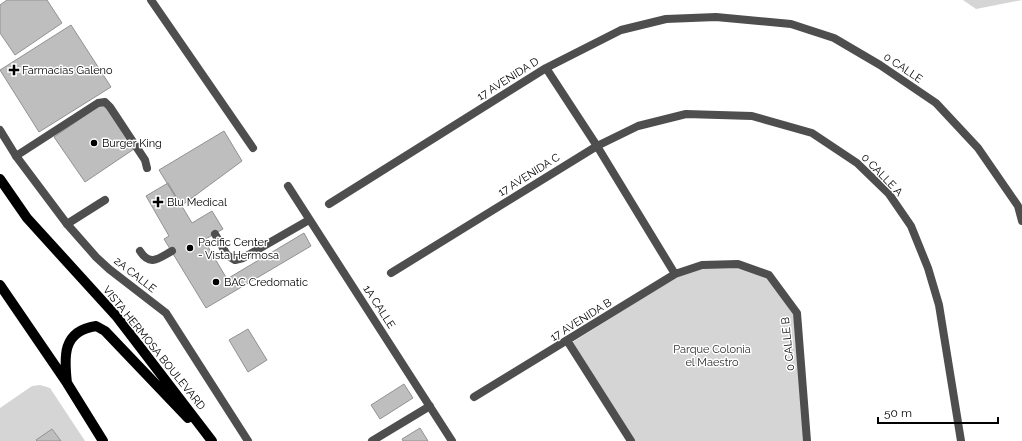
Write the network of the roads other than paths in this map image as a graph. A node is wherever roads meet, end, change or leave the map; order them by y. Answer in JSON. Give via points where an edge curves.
{"nodes":[{"id":1,"x":151,"y":0,"type":"edge"},
{"id":2,"x":716,"y":17,"type":"joint"},
{"id":3,"x":546,"y":68,"type":"junction"},
{"id":4,"x":686,"y":114,"type":"joint"},
{"id":5,"x":0,"y":130,"type":"edge"},
{"id":6,"x":597,"y":146,"type":"junction"},
{"id":7,"x":253,"y":148,"type":"dead end"},
{"id":8,"x":16,"y":156,"type":"junction"},
{"id":9,"x":147,"y":168,"type":"dead end"},
{"id":10,"x":0,"y":179,"type":"edge"},
{"id":11,"x":288,"y":186,"type":"dead end"},
{"id":12,"x":105,"y":200,"type":"dead end"},
{"id":13,"x":329,"y":204,"type":"dead end"},
{"id":14,"x":309,"y":220,"type":"junction"},
{"id":15,"x":1022,"y":221,"type":"edge"},
{"id":16,"x":67,"y":224,"type":"junction"},
{"id":17,"x":215,"y":234,"type":"dead end"},
{"id":18,"x":140,"y":251,"type":"dead end"},
{"id":19,"x":172,"y":251,"type":"dead end"},
{"id":20,"x":702,"y":265,"type":"joint"},
{"id":21,"x":391,"y":273,"type":"dead end"},
{"id":22,"x":675,"y":274,"type":"junction"},
{"id":23,"x":0,"y":285,"type":"edge"},
{"id":24,"x":568,"y":342,"type":"junction"},
{"id":25,"x":67,"y":383,"type":"junction"},
{"id":26,"x":474,"y":397,"type":"dead end"},
{"id":27,"x":430,"y":406,"type":"junction"},
{"id":28,"x":103,"y":441,"type":"edge"},
{"id":29,"x":211,"y":441,"type":"edge"},
{"id":30,"x":248,"y":441,"type":"edge"},
{"id":31,"x":372,"y":441,"type":"edge"},
{"id":32,"x":452,"y":441,"type":"edge"},
{"id":33,"x":631,"y":441,"type":"edge"},
{"id":34,"x":807,"y":441,"type":"edge"},
{"id":35,"x":961,"y":441,"type":"edge"}],
"edges":[{"from":1,"to":7,"type":"street"},
{"from":2,"to":3,"type":"street","name":"17 AVENIDA D","via":[[666,19],[621,30]]},
{"from":2,"to":15,"type":"street","name":"0 CALLE","via":[[791,24],[834,38],[880,65],[936,103],[978,148],[1018,206]]},
{"from":3,"to":6,"type":"street"},
{"from":3,"to":13,"type":"street","name":"17 AVENIDA D"},
{"from":4,"to":6,"type":"street","name":"17 AVENIDA C","via":[[638,126]]},
{"from":4,"to":35,"type":"street","name":"0 CALLE A","via":[[752,116],[812,133],[857,163],[889,194],[911,226],[928,268],[939,306]]},
{"from":5,"to":8,"type":"street","name":"2A CALLE"},
{"from":6,"to":21,"type":"street","name":"17 AVENIDA C"},
{"from":6,"to":22,"type":"street"},
{"from":8,"to":9,"type":"street","via":[[105,102],[145,160]]},
{"from":8,"to":16,"type":"street","name":"2A CALLE"},
{"from":10,"to":29,"type":"main road","via":[[27,218],[117,317]]},
{"from":11,"to":14,"type":"street","name":"1A CALLE"},
{"from":12,"to":16,"type":"street"},
{"from":14,"to":17,"type":"street","via":[[243,258],[235,260],[228,255]]},
{"from":14,"to":27,"type":"street","name":"1A CALLE"},
{"from":16,"to":30,"type":"street","name":"2A CALLE","via":[[109,269],[166,313]]},
{"from":18,"to":19,"type":"street","via":[[150,260],[158,259]]},
{"from":20,"to":22,"type":"street","name":"17 AVENIDA B"},
{"from":20,"to":34,"type":"street","name":"0 CALLE B","via":[[738,264],[769,275],[797,313]]},
{"from":22,"to":24,"type":"street","name":"17 AVENIDA B"},
{"from":23,"to":25,"type":"main road"},
{"from":24,"to":26,"type":"street","name":"17 AVENIDA B"},
{"from":24,"to":33,"type":"street"},
{"from":25,"to":28,"type":"main road"},
{"from":25,"to":29,"type":"main road","via":[[65,356],[69,341],[84,328],[96,326],[105,331]]},
{"from":27,"to":31,"type":"street"},
{"from":27,"to":32,"type":"street","name":"1A CALLE"}]}
